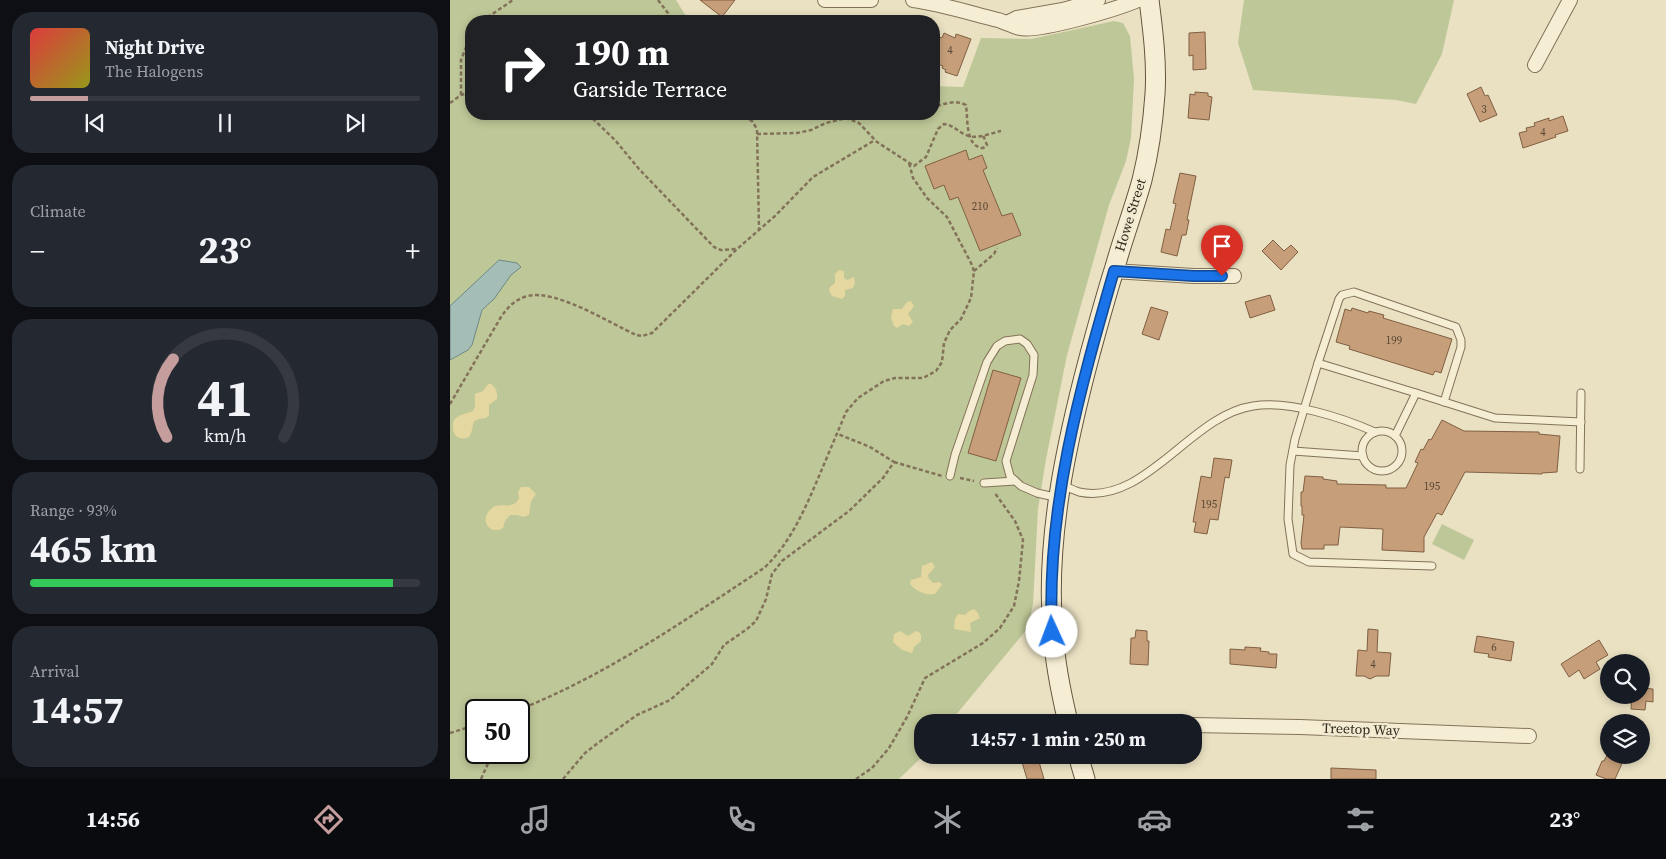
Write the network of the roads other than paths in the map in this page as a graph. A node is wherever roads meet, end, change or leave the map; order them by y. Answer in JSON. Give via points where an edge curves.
{"nodes":[{"id":1,"x":825,"y":0,"type":"edge"},
{"id":2,"x":871,"y":0,"type":"edge"},
{"id":3,"x":913,"y":0,"type":"edge"},
{"id":4,"x":1138,"y":0,"type":"edge"},
{"id":5,"x":1149,"y":0,"type":"edge"},
{"id":6,"x":1570,"y":0,"type":"edge"},
{"id":7,"x":1088,"y":4,"type":"edge"},
{"id":8,"x":1535,"y":65,"type":"dead end"},
{"id":9,"x":1114,"y":271,"type":"junction"},
{"id":10,"x":1234,"y":276,"type":"dead end"},
{"id":11,"x":1318,"y":363,"type":"junction"},
{"id":12,"x":1416,"y":393,"type":"junction"},
{"id":13,"x":1581,"y":393,"type":"dead end"},
{"id":14,"x":1444,"y":402,"type":"junction"},
{"id":15,"x":1305,"y":410,"type":"junction"},
{"id":16,"x":1581,"y":422,"type":"junction"},
{"id":17,"x":1375,"y":432,"type":"junction"},
{"id":18,"x":1395,"y":436,"type":"junction"},
{"id":19,"x":1293,"y":451,"type":"junction"},
{"id":20,"x":1363,"y":456,"type":"junction"},
{"id":21,"x":1580,"y":470,"type":"dead end"},
{"id":22,"x":950,"y":476,"type":"road end"},
{"id":23,"x":1015,"y":481,"type":"junction"},
{"id":24,"x":984,"y":483,"type":"road end"},
{"id":25,"x":1060,"y":491,"type":"junction"},
{"id":26,"x":1432,"y":566,"type":"dead end"},
{"id":27,"x":1066,"y":714,"type":"edge"},
{"id":28,"x":1202,"y":725,"type":"edge"},
{"id":29,"x":1529,"y":736,"type":"dead end"},
{"id":30,"x":1081,"y":764,"type":"edge"},
{"id":31,"x":1086,"y":779,"type":"edge"}],
"edges":[{"from":1,"to":2,"type":"street"},
{"from":3,"to":7,"type":"street","via":[[1020,28],[1036,28]]},
{"from":4,"to":7,"type":"street","via":[[1126,5]]},
{"from":5,"to":9,"type":"main road","name":"Howe Street","via":[[1155,68],[1150,135],[1141,181]]},
{"from":6,"to":8,"type":"street"},
{"from":9,"to":10,"type":"street"},
{"from":9,"to":25,"type":"main road","name":"Howe Street","via":[[1077,406]]},
{"from":11,"to":12,"type":"lane"},
{"from":11,"to":14,"type":"lane","via":[[1339,299],[1354,292],[1456,327],[1461,347]]},
{"from":11,"to":15,"type":"lane"},
{"from":12,"to":14,"type":"lane"},
{"from":12,"to":18,"type":"lane"},
{"from":13,"to":16,"type":"lane"},
{"from":14,"to":16,"type":"lane","via":[[1495,418]]},
{"from":15,"to":17,"type":"lane","via":[[1351,421]]},
{"from":15,"to":19,"type":"lane"},
{"from":15,"to":25,"type":"lane","via":[[1279,404],[1235,411],[1203,429],[1127,485],[1096,493]]},
{"from":16,"to":21,"type":"lane"},
{"from":17,"to":18,"type":"lane"},
{"from":17,"to":20,"type":"lane","via":[[1363,444]]},
{"from":18,"to":20,"type":"lane","via":[[1402,453],[1397,464],[1386,470],[1374,470]]},
{"from":19,"to":20,"type":"lane"},
{"from":19,"to":26,"type":"lane","via":[[1288,519],[1293,554],[1309,562]]},
{"from":22,"to":23,"type":"lane","via":[[987,362],[1005,340],[1020,339],[1028,344],[1034,355],[1034,375],[1006,461],[1010,476]]},
{"from":23,"to":24,"type":"lane"},
{"from":23,"to":25,"type":"lane","via":[[1037,493]]},
{"from":25,"to":27,"type":"main road","name":"Howe Street","via":[[1053,547],[1052,614],[1058,674]]},
{"from":28,"to":29,"type":"street","name":"Treetop Way"},
{"from":30,"to":31,"type":"main road"}]}
